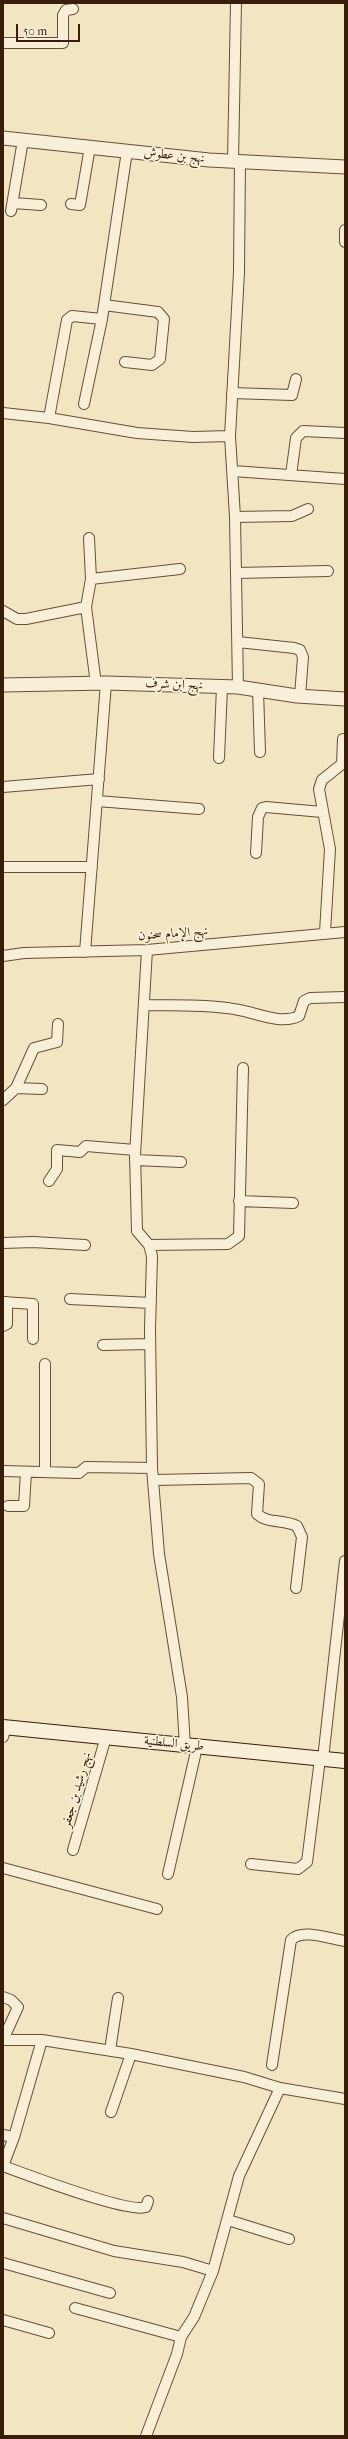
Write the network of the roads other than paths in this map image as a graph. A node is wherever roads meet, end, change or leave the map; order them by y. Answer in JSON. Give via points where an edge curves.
{"nodes":[{"id":1,"x":236,"y":3,"type":"edge"},
{"id":2,"x":73,"y":9,"type":"dead end"},
{"id":3,"x":3,"y":43,"type":"edge"},
{"id":4,"x":3,"y":138,"type":"edge"},
{"id":5,"x":23,"y":140,"type":"junction"},
{"id":6,"x":90,"y":147,"type":"junction"},
{"id":7,"x":127,"y":151,"type":"junction"},
{"id":8,"x":236,"y":161,"type":"junction"},
{"id":9,"x":345,"y":168,"type":"edge"},
{"id":10,"x":71,"y":204,"type":"dead end"},
{"id":11,"x":41,"y":205,"type":"dead end"},
{"id":12,"x":345,"y":230,"type":"edge"},
{"id":13,"x":345,"y":242,"type":"edge"},
{"id":14,"x":104,"y":305,"type":"junction"},
{"id":15,"x":102,"y":319,"type":"junction"},
{"id":16,"x":125,"y":362,"type":"dead end"},
{"id":17,"x":296,"y":379,"type":"dead end"},
{"id":18,"x":232,"y":393,"type":"junction"},
{"id":19,"x":84,"y":404,"type":"dead end"},
{"id":20,"x":3,"y":412,"type":"edge"},
{"id":21,"x":49,"y":418,"type":"junction"},
{"id":22,"x":345,"y":433,"type":"edge"},
{"id":23,"x":230,"y":436,"type":"junction"},
{"id":24,"x":232,"y":471,"type":"junction"},
{"id":25,"x":291,"y":475,"type":"junction"},
{"id":26,"x":345,"y":479,"type":"edge"},
{"id":27,"x":308,"y":509,"type":"dead end"},
{"id":28,"x":235,"y":517,"type":"junction"},
{"id":29,"x":89,"y":538,"type":"dead end"},
{"id":30,"x":180,"y":569,"type":"dead end"},
{"id":31,"x":328,"y":571,"type":"dead end"},
{"id":32,"x":236,"y":573,"type":"junction"},
{"id":33,"x":91,"y":579,"type":"junction"},
{"id":34,"x":86,"y":607,"type":"junction"},
{"id":35,"x":3,"y":611,"type":"edge"},
{"id":36,"x":238,"y":642,"type":"junction"},
{"id":37,"x":101,"y":684,"type":"junction"},
{"id":38,"x":3,"y":685,"type":"edge"},
{"id":39,"x":222,"y":687,"type":"junction"},
{"id":40,"x":238,"y":687,"type":"junction"},
{"id":41,"x":258,"y":690,"type":"junction"},
{"id":42,"x":300,"y":696,"type":"junction"},
{"id":43,"x":345,"y":699,"type":"edge"},
{"id":44,"x":343,"y":739,"type":"dead end"},
{"id":45,"x":260,"y":752,"type":"dead end"},
{"id":46,"x":219,"y":758,"type":"dead end"},
{"id":47,"x":343,"y":764,"type":"edge"},
{"id":48,"x":99,"y":779,"type":"junction"},
{"id":49,"x":3,"y":787,"type":"edge"},
{"id":50,"x":97,"y":801,"type":"junction"},
{"id":51,"x":199,"y":809,"type":"dead end"},
{"id":52,"x":322,"y":812,"type":"junction"},
{"id":53,"x":256,"y":853,"type":"dead end"},
{"id":54,"x":3,"y":867,"type":"edge"},
{"id":55,"x":92,"y":867,"type":"junction"},
{"id":56,"x":325,"y":932,"type":"junction"},
{"id":57,"x":345,"y":932,"type":"edge"},
{"id":58,"x":147,"y":950,"type":"junction"},
{"id":59,"x":85,"y":952,"type":"junction"},
{"id":60,"x":3,"y":956,"type":"edge"},
{"id":61,"x":344,"y":999,"type":"edge"},
{"id":62,"x":145,"y":1005,"type":"junction"},
{"id":63,"x":58,"y":1024,"type":"dead end"},
{"id":64,"x":243,"y":1068,"type":"dead end"},
{"id":65,"x":16,"y":1088,"type":"junction"},
{"id":66,"x":42,"y":1089,"type":"dead end"},
{"id":67,"x":3,"y":1100,"type":"edge"},
{"id":68,"x":135,"y":1155,"type":"junction"},
{"id":69,"x":181,"y":1162,"type":"dead end"},
{"id":70,"x":48,"y":1181,"type":"dead end"},
{"id":71,"x":239,"y":1201,"type":"junction"},
{"id":72,"x":293,"y":1203,"type":"dead end"},
{"id":73,"x":3,"y":1243,"type":"edge"},
{"id":74,"x":85,"y":1245,"type":"dead end"},
{"id":75,"x":148,"y":1245,"type":"junction"},
{"id":76,"x":70,"y":1299,"type":"dead end"},
{"id":77,"x":5,"y":1302,"type":"edge"},
{"id":78,"x":151,"y":1303,"type":"junction"},
{"id":79,"x":3,"y":1326,"type":"edge"},
{"id":80,"x":33,"y":1339,"type":"dead end"},
{"id":81,"x":150,"y":1344,"type":"junction"},
{"id":82,"x":103,"y":1345,"type":"dead end"},
{"id":83,"x":45,"y":1364,"type":"dead end"},
{"id":84,"x":152,"y":1468,"type":"junction"},
{"id":85,"x":3,"y":1471,"type":"edge"},
{"id":86,"x":26,"y":1472,"type":"junction"},
{"id":87,"x":45,"y":1472,"type":"junction"},
{"id":88,"x":154,"y":1480,"type":"junction"},
{"id":89,"x":8,"y":1506,"type":"dead end"},
{"id":90,"x":345,"y":1561,"type":"edge"},
{"id":91,"x":296,"y":1588,"type":"dead end"},
{"id":92,"x":4,"y":1730,"type":"edge"},
{"id":93,"x":106,"y":1737,"type":"junction"},
{"id":94,"x":191,"y":1746,"type":"junction"},
{"id":95,"x":321,"y":1759,"type":"junction"},
{"id":96,"x":345,"y":1762,"type":"edge"},
{"id":97,"x":73,"y":1850,"type":"dead end"},
{"id":98,"x":251,"y":1864,"type":"dead end"},
{"id":99,"x":3,"y":1868,"type":"edge"},
{"id":100,"x":168,"y":1874,"type":"dead end"},
{"id":101,"x":157,"y":1909,"type":"dead end"},
{"id":102,"x":345,"y":1942,"type":"edge"},
{"id":103,"x":3,"y":1997,"type":"edge"},
{"id":104,"x":118,"y":1998,"type":"dead end"},
{"id":105,"x":3,"y":2040,"type":"edge"},
{"id":106,"x":42,"y":2040,"type":"junction"},
{"id":107,"x":110,"y":2050,"type":"junction"},
{"id":108,"x":131,"y":2054,"type":"junction"},
{"id":109,"x":272,"y":2065,"type":"dead end"},
{"id":110,"x":280,"y":2088,"type":"junction"},
{"id":111,"x":345,"y":2099,"type":"edge"},
{"id":112,"x":111,"y":2112,"type":"dead end"},
{"id":113,"x":3,"y":2135,"type":"edge"},
{"id":114,"x":14,"y":2138,"type":"junction"},
{"id":115,"x":3,"y":2166,"type":"edge"},
{"id":116,"x":148,"y":2201,"type":"dead end"},
{"id":117,"x":3,"y":2218,"type":"edge"},
{"id":118,"x":228,"y":2220,"type":"junction"},
{"id":119,"x":289,"y":2239,"type":"dead end"},
{"id":120,"x":3,"y":2263,"type":"edge"},
{"id":121,"x":213,"y":2271,"type":"junction"},
{"id":122,"x":110,"y":2293,"type":"dead end"},
{"id":123,"x":75,"y":2308,"type":"dead end"},
{"id":124,"x":3,"y":2320,"type":"edge"},
{"id":125,"x":49,"y":2333,"type":"dead end"},
{"id":126,"x":180,"y":2337,"type":"junction"},
{"id":127,"x":146,"y":2436,"type":"edge"}],
"edges":[{"from":1,"to":8,"type":"street"},
{"from":2,"to":3,"type":"street","via":[[66,10],[63,15],[63,43]]},
{"from":4,"to":5,"type":"street","name":"نهج بن عطوش"},
{"from":5,"to":6,"type":"street","name":"نهج بن عطوش"},
{"from":5,"to":11,"type":"street","via":[[12,207]]},
{"from":6,"to":7,"type":"street","name":"نهج بن عطوش"},
{"from":6,"to":10,"type":"street","via":[[80,205]]},
{"from":7,"to":8,"type":"street","name":"نهج بن عطوش"},
{"from":7,"to":14,"type":"street"},
{"from":8,"to":9,"type":"street","name":"نهج بن عطوش"},
{"from":8,"to":18,"type":"street","via":[[238,272]]},
{"from":12,"to":13,"type":"street"},
{"from":14,"to":15,"type":"street"},
{"from":14,"to":16,"type":"street","via":[[158,312],[164,320],[160,359],[152,365]]},
{"from":15,"to":19,"type":"street"},
{"from":15,"to":21,"type":"street","via":[[72,316],[67,320]]},
{"from":17,"to":18,"type":"street","via":[[292,395]]},
{"from":18,"to":23,"type":"street"},
{"from":20,"to":21,"type":"street"},
{"from":21,"to":23,"type":"street","via":[[137,433],[193,437]]},
{"from":22,"to":25,"type":"street","via":[[303,431],[296,438]]},
{"from":23,"to":24,"type":"street"},
{"from":24,"to":25,"type":"street"},
{"from":24,"to":28,"type":"street"},
{"from":25,"to":26,"type":"street"},
{"from":27,"to":28,"type":"street","via":[[292,516]]},
{"from":28,"to":32,"type":"street"},
{"from":29,"to":33,"type":"street"},
{"from":30,"to":33,"type":"street"},
{"from":31,"to":32,"type":"street"},
{"from":32,"to":36,"type":"street"},
{"from":33,"to":34,"type":"street"},
{"from":34,"to":35,"type":"street","via":[[26,619],[17,619]]},
{"from":34,"to":37,"type":"street"},
{"from":36,"to":40,"type":"street"},
{"from":36,"to":42,"type":"street","via":[[300,650],[303,657]]},
{"from":37,"to":38,"type":"street","name":"نهج ابن شرف"},
{"from":37,"to":39,"type":"street","name":"نهج ابن شرف"},
{"from":37,"to":48,"type":"street"},
{"from":39,"to":40,"type":"street","name":"نهج ابن شرف"},
{"from":39,"to":46,"type":"street"},
{"from":40,"to":41,"type":"street","name":"نهج ابن شرف"},
{"from":41,"to":42,"type":"street","name":"نهج ابن شرف"},
{"from":41,"to":45,"type":"street"},
{"from":42,"to":43,"type":"street","name":"نهج ابن شرف"},
{"from":44,"to":47,"type":"street"},
{"from":47,"to":52,"type":"street","via":[[320,784]]},
{"from":48,"to":49,"type":"street"},
{"from":48,"to":50,"type":"street"},
{"from":50,"to":51,"type":"street"},
{"from":50,"to":55,"type":"street"},
{"from":52,"to":53,"type":"street","via":[[262,808],[258,817]]},
{"from":52,"to":56,"type":"street","via":[[330,849]]},
{"from":54,"to":55,"type":"street"},
{"from":55,"to":59,"type":"street"},
{"from":56,"to":57,"type":"street","name":"نهج الإمام سحنون"},
{"from":56,"to":58,"type":"street","name":"نهج الإمام سحنون"},
{"from":58,"to":59,"type":"street","name":"نهج الإمام سحنون"},
{"from":58,"to":62,"type":"street"},
{"from":59,"to":60,"type":"street","name":"نهج الإمام سحنون"},
{"from":61,"to":62,"type":"street","via":[[310,998],[304,1001],[299,1016],[292,1020],[262,1016],[238,1009]]},
{"from":62,"to":68,"type":"street"},
{"from":63,"to":65,"type":"street","via":[[57,1042],[34,1048]]},
{"from":64,"to":71,"type":"street"},
{"from":65,"to":66,"type":"street"},
{"from":65,"to":67,"type":"street"},
{"from":68,"to":69,"type":"street"},
{"from":68,"to":70,"type":"street","via":[[86,1146],[80,1152],[57,1150],[56,1169]]},
{"from":68,"to":75,"type":"street","via":[[137,1231]]},
{"from":71,"to":72,"type":"street"},
{"from":71,"to":75,"type":"street","via":[[239,1236],[228,1244]]},
{"from":73,"to":74,"type":"street"},
{"from":75,"to":78,"type":"street","via":[[152,1256]]},
{"from":76,"to":78,"type":"street"},
{"from":77,"to":79,"type":"street","via":[[7,1324]]},
{"from":77,"to":80,"type":"street","via":[[33,1304]]},
{"from":78,"to":81,"type":"street"},
{"from":81,"to":82,"type":"street"},
{"from":81,"to":84,"type":"street"},
{"from":83,"to":87,"type":"street"},
{"from":84,"to":87,"type":"street","via":[[86,1468],[79,1473]]},
{"from":84,"to":88,"type":"street"},
{"from":85,"to":86,"type":"street"},
{"from":86,"to":87,"type":"street"},
{"from":86,"to":89,"type":"street","via":[[24,1506]]},
{"from":88,"to":91,"type":"street","via":[[251,1478],[259,1484],[257,1514],[263,1519],[297,1526],[302,1537]]},
{"from":88,"to":94,"type":"street","via":[[159,1554]]},
{"from":90,"to":95,"type":"street"},
{"from":92,"to":93,"type":"main road","name":"طريق السلطنية"},
{"from":93,"to":94,"type":"main road","name":"طريق السلطنية"},
{"from":93,"to":97,"type":"street","name":"نهج رشيد بن جعفر"},
{"from":94,"to":95,"type":"main road","name":"طريق السلطنية"},
{"from":94,"to":100,"type":"street"},
{"from":95,"to":96,"type":"main road","name":"طريق السلطنية"},
{"from":95,"to":98,"type":"street","via":[[308,1862],[298,1869]]},
{"from":99,"to":101,"type":"street"},
{"from":102,"to":109,"type":"street","via":[[303,1934],[291,1940]]},
{"from":103,"to":105,"type":"street","via":[[12,2000],[18,2008]]},
{"from":104,"to":107,"type":"street"},
{"from":105,"to":106,"type":"street"},
{"from":106,"to":107,"type":"street"},
{"from":106,"to":114,"type":"street"},
{"from":107,"to":108,"type":"street"},
{"from":108,"to":110,"type":"street","via":[[244,2077]]},
{"from":108,"to":112,"type":"street"},
{"from":110,"to":111,"type":"street"},
{"from":110,"to":118,"type":"street","via":[[239,2176]]},
{"from":113,"to":114,"type":"street"},
{"from":114,"to":115,"type":"street"},
{"from":115,"to":116,"type":"street","via":[[118,2204],[141,2209],[146,2207]]},
{"from":117,"to":121,"type":"street","via":[[114,2251],[183,2262]]},
{"from":118,"to":119,"type":"street"},
{"from":118,"to":121,"type":"street"},
{"from":120,"to":122,"type":"street"},
{"from":121,"to":126,"type":"street","via":[[194,2317]]},
{"from":123,"to":126,"type":"street"},
{"from":124,"to":125,"type":"street"},
{"from":126,"to":127,"type":"street","via":[[177,2354]]}]}
